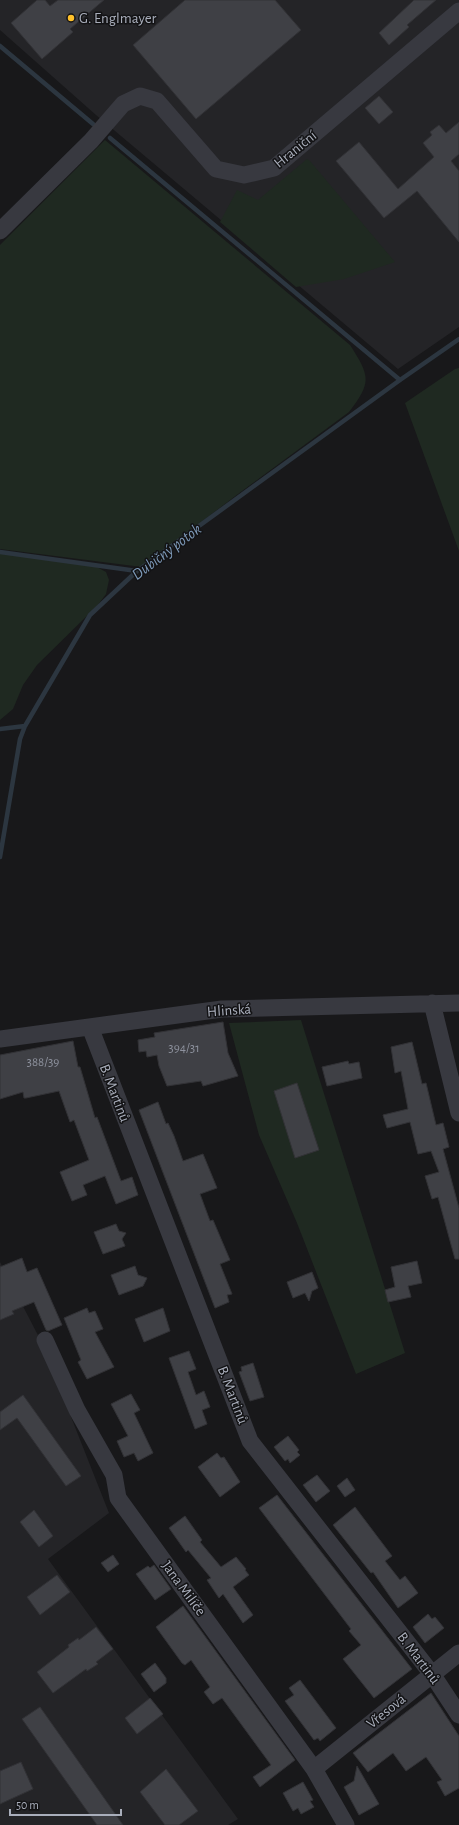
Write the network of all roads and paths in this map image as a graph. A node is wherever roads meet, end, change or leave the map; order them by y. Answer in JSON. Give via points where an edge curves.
{"nodes":[{"id":1,"x":459,"y":11,"type":"edge"},
{"id":2,"x":0,"y":231,"type":"edge"},
{"id":3,"x":432,"y":1003,"type":"junction"},
{"id":4,"x":459,"y":1003,"type":"edge"},
{"id":5,"x":90,"y":1027,"type":"junction"},
{"id":6,"x":0,"y":1039,"type":"edge"},
{"id":7,"x":459,"y":1113,"type":"edge"},
{"id":8,"x":45,"y":1340,"type":"dead end"},
{"id":9,"x":459,"y":1653,"type":"edge"},
{"id":10,"x":432,"y":1674,"type":"junction"},
{"id":11,"x":459,"y":1716,"type":"edge"},
{"id":12,"x":314,"y":1769,"type":"junction"},
{"id":13,"x":346,"y":1825,"type":"edge"}],
"edges":[{"from":1,"to":2,"type":"street","name":"Hraniční","via":[[274,168],[244,175],[216,169],[157,101],[140,96],[123,104],[91,141]]},
{"from":3,"to":4,"type":"street","name":"Hlinská"},
{"from":3,"to":5,"type":"street","name":"Hlinská","via":[[222,1009]]},
{"from":3,"to":7,"type":"street"},
{"from":5,"to":6,"type":"street","name":"Hlinská"},
{"from":5,"to":10,"type":"street","name":"B. Martinů","via":[[250,1441]]},
{"from":8,"to":12,"type":"street","name":"Jana Milíče","via":[[77,1410],[114,1474],[118,1498]]},
{"from":9,"to":10,"type":"street","name":"Vřesová"},
{"from":10,"to":11,"type":"street","name":"B. Martinů"},
{"from":10,"to":12,"type":"street","name":"Vřesová"},
{"from":12,"to":13,"type":"street","name":"Jana Milíče"}]}
